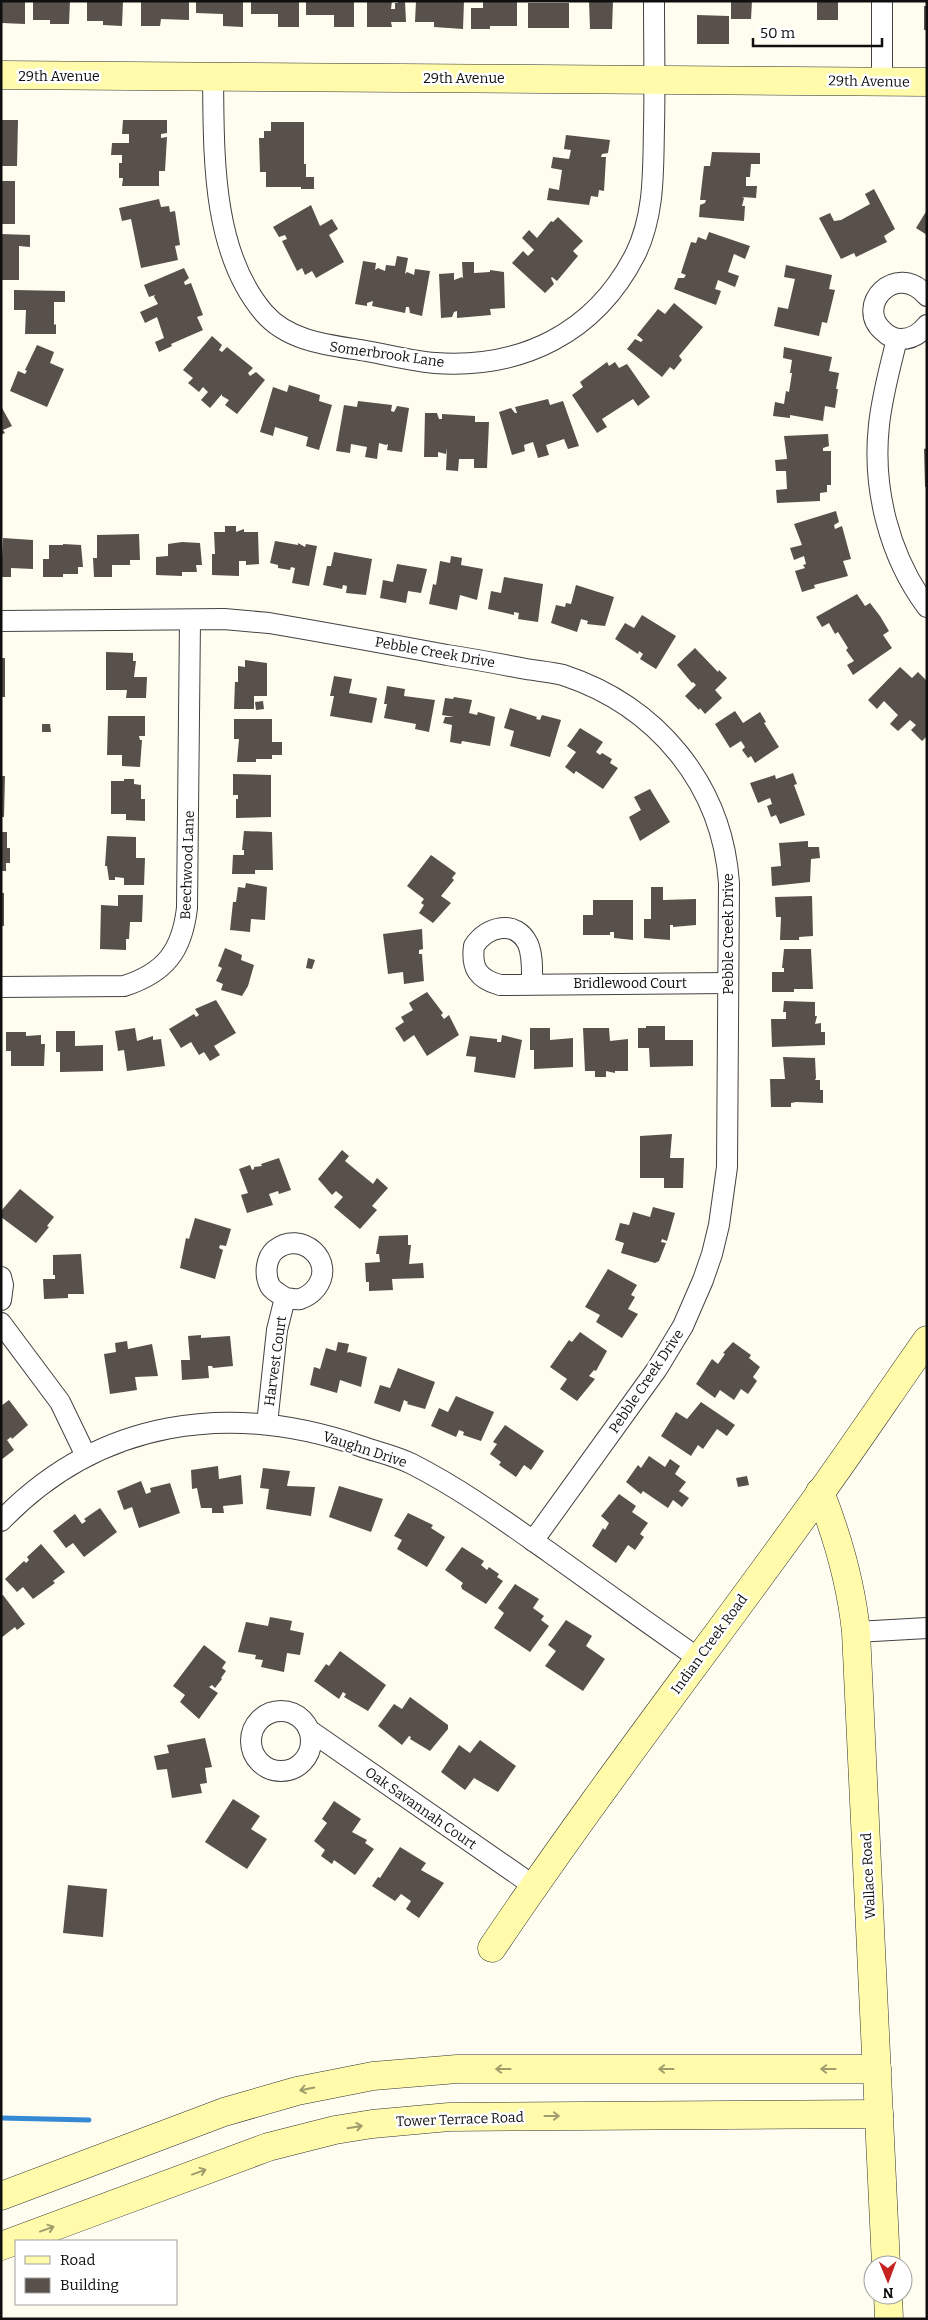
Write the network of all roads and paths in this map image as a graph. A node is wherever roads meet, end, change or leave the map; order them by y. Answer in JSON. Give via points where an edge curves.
{"nodes":[{"id":1,"x":654,"y":1,"type":"edge"},
{"id":2,"x":882,"y":1,"type":"edge"},
{"id":3,"x":1,"y":75,"type":"edge"},
{"id":4,"x":213,"y":76,"type":"junction"},
{"id":5,"x":655,"y":80,"type":"junction"},
{"id":6,"x":882,"y":81,"type":"junction"},
{"id":7,"x":927,"y":82,"type":"edge"},
{"id":8,"x":927,"y":296,"type":"edge"},
{"id":9,"x":927,"y":325,"type":"edge"},
{"id":10,"x":897,"y":339,"type":"junction"},
{"id":11,"x":927,"y":607,"type":"edge"},
{"id":12,"x":190,"y":620,"type":"junction"},
{"id":13,"x":1,"y":621,"type":"edge"},
{"id":14,"x":728,"y":982,"type":"junction"},
{"id":15,"x":532,"y":984,"type":"dead end"},
{"id":16,"x":1,"y":987,"type":"edge"},
{"id":17,"x":1,"y":1277,"type":"edge"},
{"id":18,"x":285,"y":1298,"type":"dead end"},
{"id":19,"x":1,"y":1300,"type":"edge"},
{"id":20,"x":1,"y":1323,"type":"edge"},
{"id":21,"x":927,"y":1340,"type":"edge"},
{"id":22,"x":267,"y":1424,"type":"junction"},
{"id":23,"x":86,"y":1456,"type":"junction"},
{"id":24,"x":820,"y":1492,"type":"junction"},
{"id":25,"x":1,"y":1521,"type":"edge"},
{"id":26,"x":533,"y":1541,"type":"junction"},
{"id":27,"x":927,"y":1628,"type":"edge"},
{"id":28,"x":856,"y":1632,"type":"junction"},
{"id":29,"x":698,"y":1658,"type":"junction"},
{"id":30,"x":309,"y":1730,"type":"dead end"},
{"id":31,"x":534,"y":1886,"type":"junction"},
{"id":32,"x":492,"y":1948,"type":"dead end"},
{"id":33,"x":877,"y":2069,"type":"junction"},
{"id":34,"x":879,"y":2114,"type":"junction"},
{"id":35,"x":1,"y":2196,"type":"edge"},
{"id":36,"x":17,"y":2240,"type":"edge"},
{"id":37,"x":15,"y":2241,"type":"edge"},
{"id":38,"x":1,"y":2246,"type":"edge"},
{"id":39,"x":886,"y":2255,"type":"edge"},
{"id":40,"x":888,"y":2305,"type":"edge"},
{"id":41,"x":889,"y":2319,"type":"edge"}],
"edges":[{"from":1,"to":5,"type":"street","name":"Somerbrook Lane"},
{"from":2,"to":6,"type":"street"},
{"from":3,"to":4,"type":"street","name":"29th Avenue"},
{"from":4,"to":5,"type":"street","name":"29th Avenue"},
{"from":4,"to":5,"type":"street","name":"Somerbrook Lane","via":[[216,183],[226,232],[236,267],[265,315],[286,331],[313,342],[434,363],[477,363],[534,350],[580,324],[602,304],[636,253],[647,221],[653,181]]},
{"from":5,"to":6,"type":"street","name":"29th Avenue"},
{"from":6,"to":7,"type":"street","name":"29th Avenue"},
{"from":8,"to":10,"type":"street","via":[[920,288],[903,282],[885,288],[879,294],[874,312],[876,321],[881,329]]},
{"from":9,"to":10,"type":"street","via":[[915,336]]},
{"from":10,"to":11,"type":"street","via":[[879,426],[879,484],[894,546],[907,576]]},
{"from":12,"to":13,"type":"street","name":"Pebble Creek Drive"},
{"from":12,"to":14,"type":"street","name":"Pebble Creek Drive","via":[[269,623],[562,675],[614,697],[658,729],[675,748],[706,795],[718,825],[728,875]]},
{"from":12,"to":16,"type":"street","name":"Beechwood Lane","via":[[187,908],[179,945],[158,969],[142,980],[124,986]]},
{"from":14,"to":15,"type":"street","name":"Bridlewood Court"},
{"from":14,"to":26,"type":"street","name":"Pebble Creek Drive","via":[[727,1167],[719,1226],[703,1280],[683,1326],[657,1369]]},
{"from":17,"to":19,"type":"street"},
{"from":18,"to":22,"type":"street","name":"Harvest Court","via":[[277,1330]]},
{"from":20,"to":23,"type":"street","via":[[60,1402]]},
{"from":21,"to":24,"type":"street","name":"Indian Creek Road"},
{"from":22,"to":23,"type":"street","name":"Vaughn Drive","via":[[225,1422],[184,1425],[134,1437]]},
{"from":22,"to":26,"type":"street","name":"Vaughn Drive","via":[[305,1430],[410,1463],[458,1490]]},
{"from":23,"to":25,"type":"street","name":"Vaughn Drive","via":[[52,1476]]},
{"from":24,"to":28,"type":"street","name":"Wallace Road","via":[[839,1543],[853,1601]]},
{"from":24,"to":29,"type":"street","name":"Indian Creek Road"},
{"from":26,"to":29,"type":"street","name":"Vaughn Drive"},
{"from":27,"to":28,"type":"street"},
{"from":28,"to":33,"type":"street","name":"Wallace Road"},
{"from":29,"to":31,"type":"street","name":"Indian Creek Road"},
{"from":30,"to":31,"type":"street","name":"Oak Savannah Court"},
{"from":31,"to":32,"type":"street","name":"Indian Creek Road"},
{"from":33,"to":34,"type":"street","name":"Wallace Road"},
{"from":33,"to":35,"type":"street","one_way":true,"via":[[457,2069],[373,2076],[297,2091],[224,2112]]},
{"from":36,"to":34,"type":"street","name":"Tower Terrace Road","one_way":true,"via":[[268,2147],[372,2124],[449,2117]]},
{"from":34,"to":39,"type":"street","name":"Wallace Road"},
{"from":38,"to":37,"type":"street","name":"Tower Terrace Road","one_way":true},
{"from":40,"to":41,"type":"street"}]}
